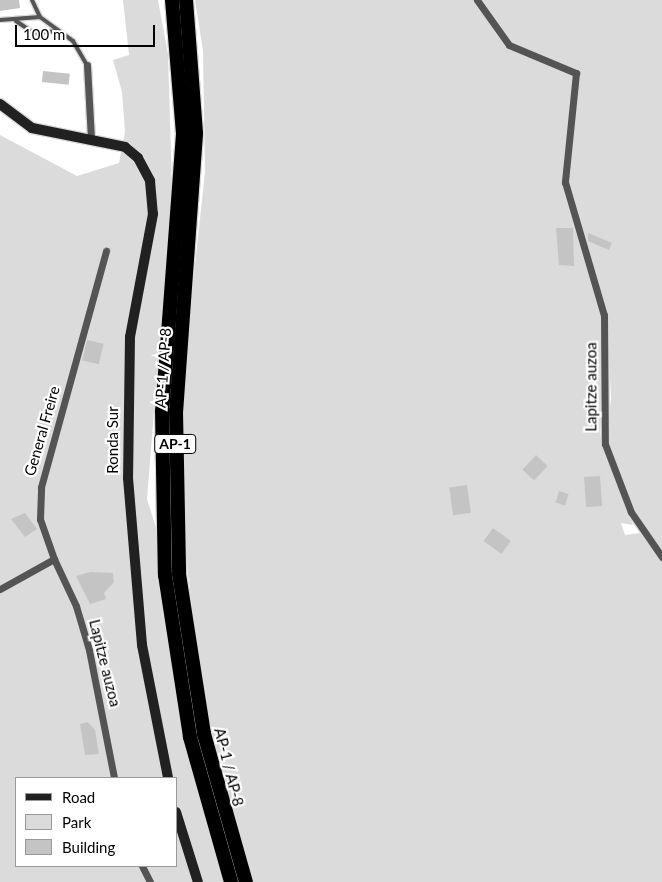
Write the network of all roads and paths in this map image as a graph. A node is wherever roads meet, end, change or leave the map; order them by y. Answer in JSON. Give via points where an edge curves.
{"nodes":[{"id":1,"x":32,"y":0,"type":"edge"},
{"id":2,"x":172,"y":0,"type":"edge"},
{"id":3,"x":186,"y":0,"type":"edge"},
{"id":4,"x":477,"y":0,"type":"edge"},
{"id":5,"x":40,"y":17,"type":"junction"},
{"id":6,"x":0,"y":20,"type":"edge"},
{"id":7,"x":16,"y":21,"type":"junction"},
{"id":8,"x":58,"y":30,"type":"junction"},
{"id":9,"x":87,"y":65,"type":"joint"},
{"id":10,"x":0,"y":104,"type":"edge"},
{"id":11,"x":90,"y":139,"type":"junction"},
{"id":12,"x":106,"y":251,"type":"dead end"},
{"id":13,"x":662,"y":557,"type":"edge"},
{"id":14,"x":54,"y":559,"type":"junction"},
{"id":15,"x":0,"y":589,"type":"edge"},
{"id":16,"x":114,"y":777,"type":"edge"},
{"id":17,"x":168,"y":777,"type":"edge"},
{"id":18,"x":178,"y":818,"type":"edge"},
{"id":19,"x":142,"y":867,"type":"edge"},
{"id":20,"x":150,"y":882,"type":"edge"},
{"id":21,"x":198,"y":882,"type":"edge"},
{"id":22,"x":231,"y":882,"type":"edge"},
{"id":23,"x":246,"y":882,"type":"edge"}],
"edges":[{"from":1,"to":5,"type":"lane"},
{"from":2,"to":22,"type":"highway","name":"AP-1 / AP-8","number":"AP-1","via":[[183,134],[162,411],[164,567],[190,737]]},
{"from":3,"to":23,"type":"highway","name":"AP-1 / AP-8","number":"AP-1","via":[[196,134],[176,411],[178,558],[204,734]]},
{"from":4,"to":13,"type":"street","name":"Lapitze auzoa","via":[[509,45],[576,73],[565,182],[604,315],[605,444],[631,512]]},
{"from":5,"to":7,"type":"lane"},
{"from":5,"to":8,"type":"lane"},
{"from":6,"to":7,"type":"lane"},
{"from":7,"to":8,"type":"lane","via":[[34,33]]},
{"from":8,"to":9,"type":"lane","via":[[73,41]]},
{"from":9,"to":11,"type":"street"},
{"from":10,"to":11,"type":"main road","name":"Ronda Sur","via":[[32,128]]},
{"from":11,"to":17,"type":"main road","name":"Ronda Sur","via":[[132,152],[144,165],[152,189],[152,214],[130,337],[128,478],[142,645]]},
{"from":12,"to":14,"type":"street","name":"General Freire","via":[[41,487],[40,519]]},
{"from":14,"to":15,"type":"street"},
{"from":14,"to":16,"type":"street","name":"Lapitze auzoa","via":[[76,606],[89,650]]},
{"from":18,"to":21,"type":"main road"},
{"from":19,"to":20,"type":"street"}]}
